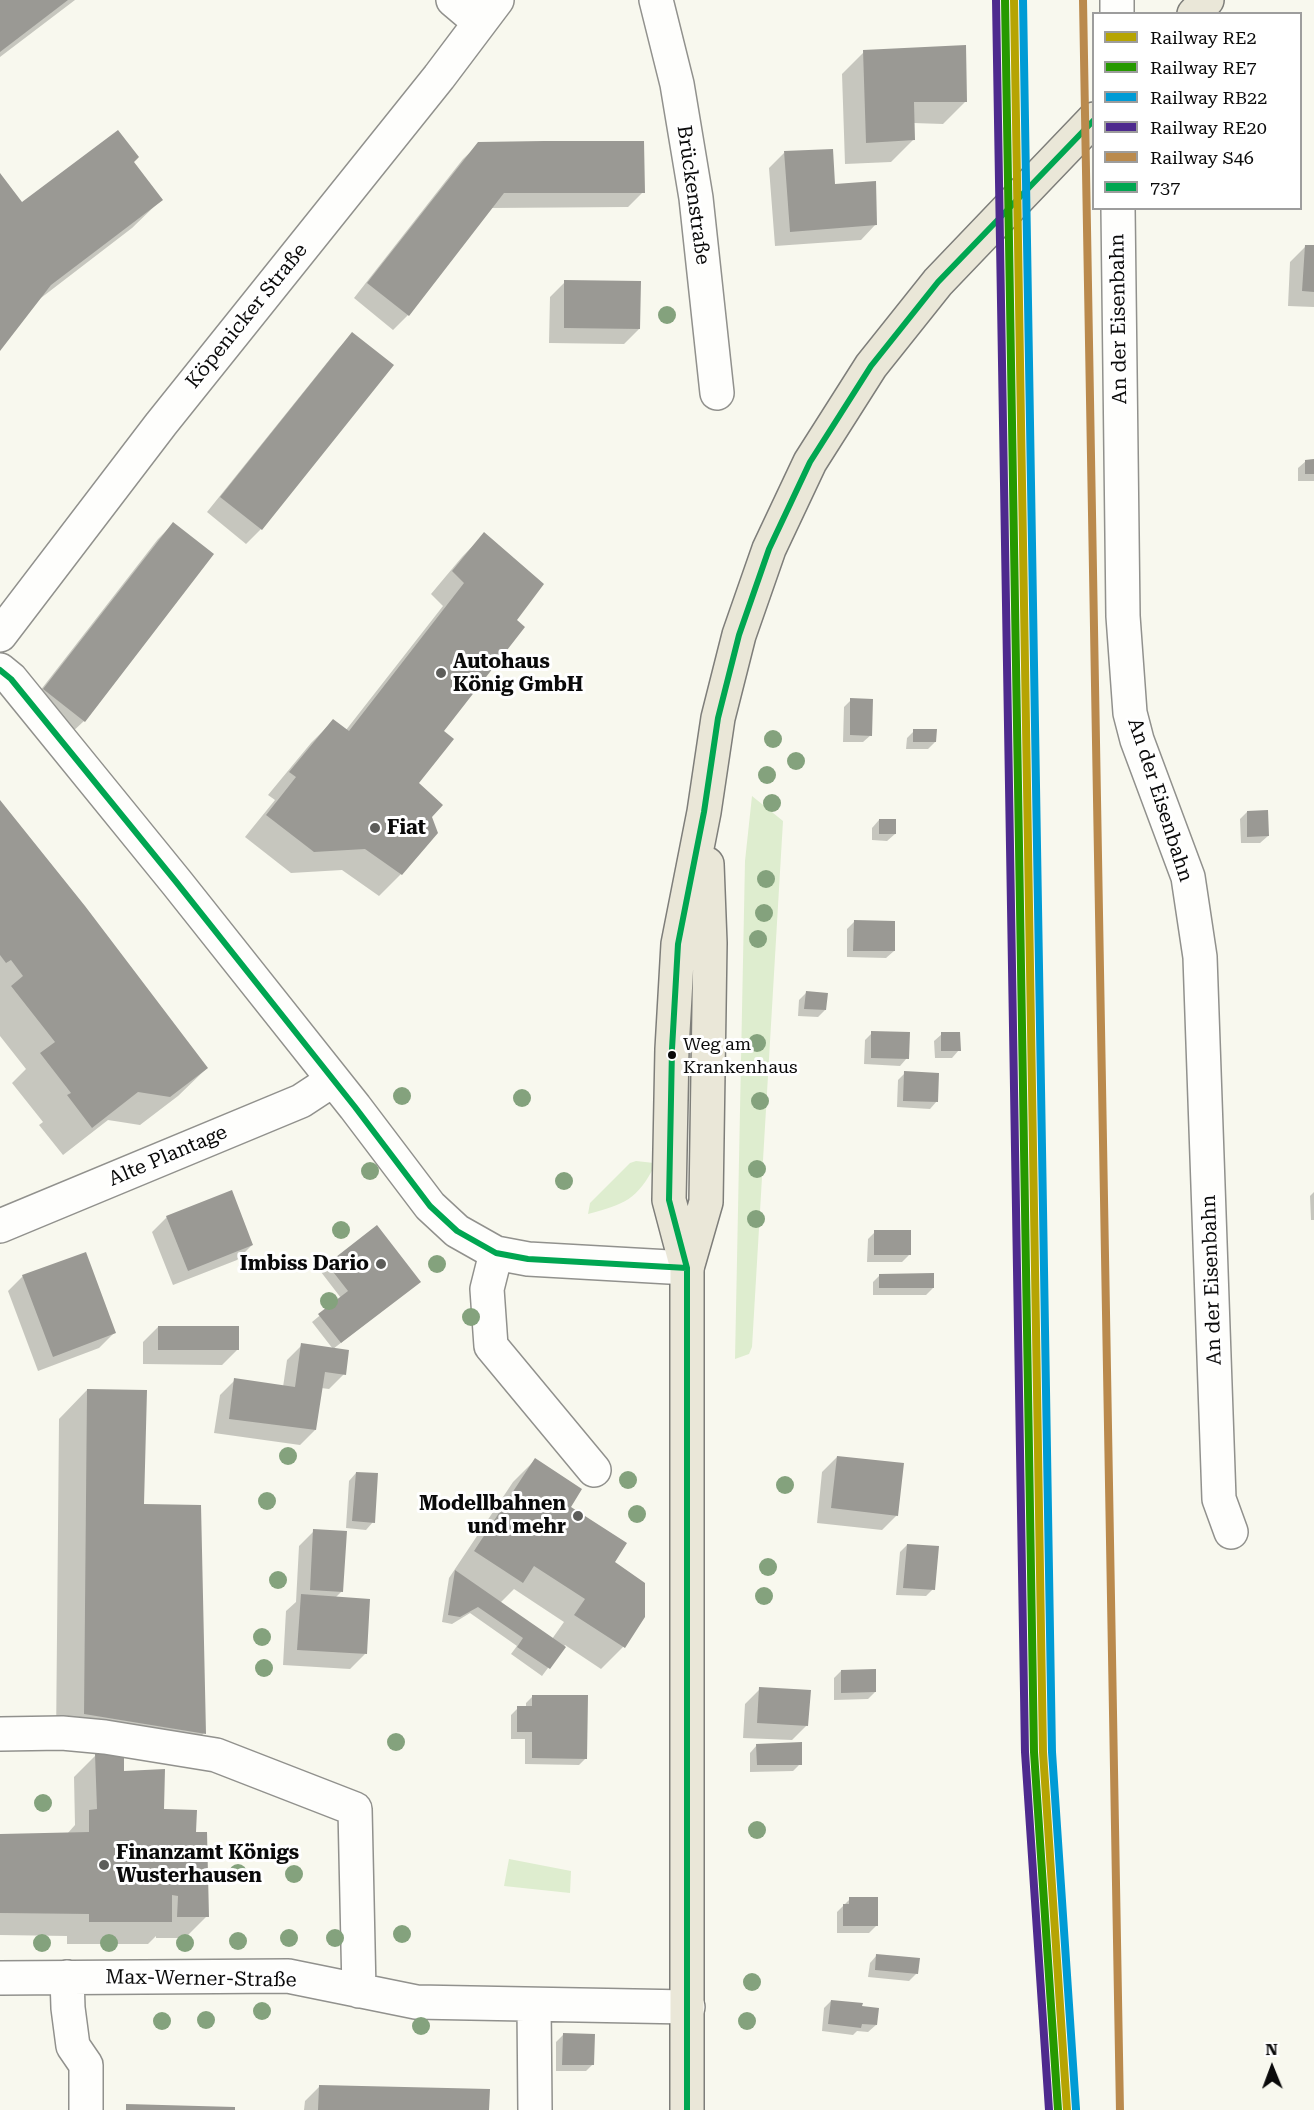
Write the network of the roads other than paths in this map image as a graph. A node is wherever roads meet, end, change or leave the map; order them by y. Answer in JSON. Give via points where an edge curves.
{"nodes":[{"id":1,"x":453,"y":0,"type":"edge"},
{"id":2,"x":656,"y":0,"type":"edge"},
{"id":3,"x":1207,"y":0,"type":"edge"},
{"id":4,"x":488,"y":11,"type":"edge"},
{"id":5,"x":1196,"y":12,"type":"edge"},
{"id":6,"x":1092,"y":120,"type":"edge"},
{"id":7,"x":1118,"y":210,"type":"edge"},
{"id":8,"x":717,"y":393,"type":"dead end"},
{"id":9,"x":0,"y":635,"type":"edge"},
{"id":10,"x":0,"y":670,"type":"edge"},
{"id":11,"x":333,"y":1080,"type":"junction"},
{"id":12,"x":0,"y":1226,"type":"edge"},
{"id":13,"x":496,"y":1253,"type":"junction"},
{"id":14,"x":687,"y":1268,"type":"junction"},
{"id":15,"x":594,"y":1470,"type":"dead end"},
{"id":16,"x":1231,"y":1532,"type":"dead end"},
{"id":17,"x":0,"y":1734,"type":"edge"},
{"id":18,"x":67,"y":1977,"type":"junction"},
{"id":19,"x":0,"y":1978,"type":"edge"},
{"id":20,"x":358,"y":1991,"type":"junction"},
{"id":21,"x":534,"y":2005,"type":"junction"},
{"id":22,"x":688,"y":2007,"type":"junction"},
{"id":23,"x":86,"y":2110,"type":"edge"},
{"id":24,"x":535,"y":2110,"type":"edge"},
{"id":25,"x":687,"y":2110,"type":"edge"}],
"edges":[{"from":1,"to":4,"type":"street"},
{"from":2,"to":8,"type":"street","name":"Brückenstraße","via":[[696,198]]},
{"from":3,"to":5,"type":"main road"},
{"from":4,"to":9,"type":"street","name":"Köpenicker Straße","via":[[161,424]]},
{"from":6,"to":14,"type":"main road","via":[[938,282],[871,366],[810,462],[769,549],[739,635],[718,718],[678,944],[669,1200]]},
{"from":7,"to":16,"type":"street","name":"An der Eisenbahn","via":[[1123,616],[1130,713],[1188,877],[1200,957],[1219,1499]]},
{"from":10,"to":11,"type":"street","via":[[177,882]]},
{"from":11,"to":12,"type":"street","name":"Alte Plantage","via":[[301,1101]]},
{"from":11,"to":13,"type":"street","via":[[430,1206],[457,1231]]},
{"from":13,"to":14,"type":"street","via":[[537,1260]]},
{"from":13,"to":15,"type":"street","via":[[487,1289],[491,1346]]},
{"from":14,"to":22,"type":"main road"},
{"from":17,"to":20,"type":"street","via":[[94,1736],[216,1755],[355,1809]]},
{"from":18,"to":19,"type":"street","name":"Max-Werner-Straße"},
{"from":18,"to":20,"type":"street","name":"Max-Werner-Straße","via":[[288,1977]]},
{"from":18,"to":23,"type":"street","via":[[73,2046],[86,2065]]},
{"from":20,"to":21,"type":"street","name":"Max-Werner-Straße","via":[[416,2002]]},
{"from":21,"to":22,"type":"street","name":"Max-Werner-Straße"},
{"from":21,"to":24,"type":"street"},
{"from":22,"to":25,"type":"main road"}]}
